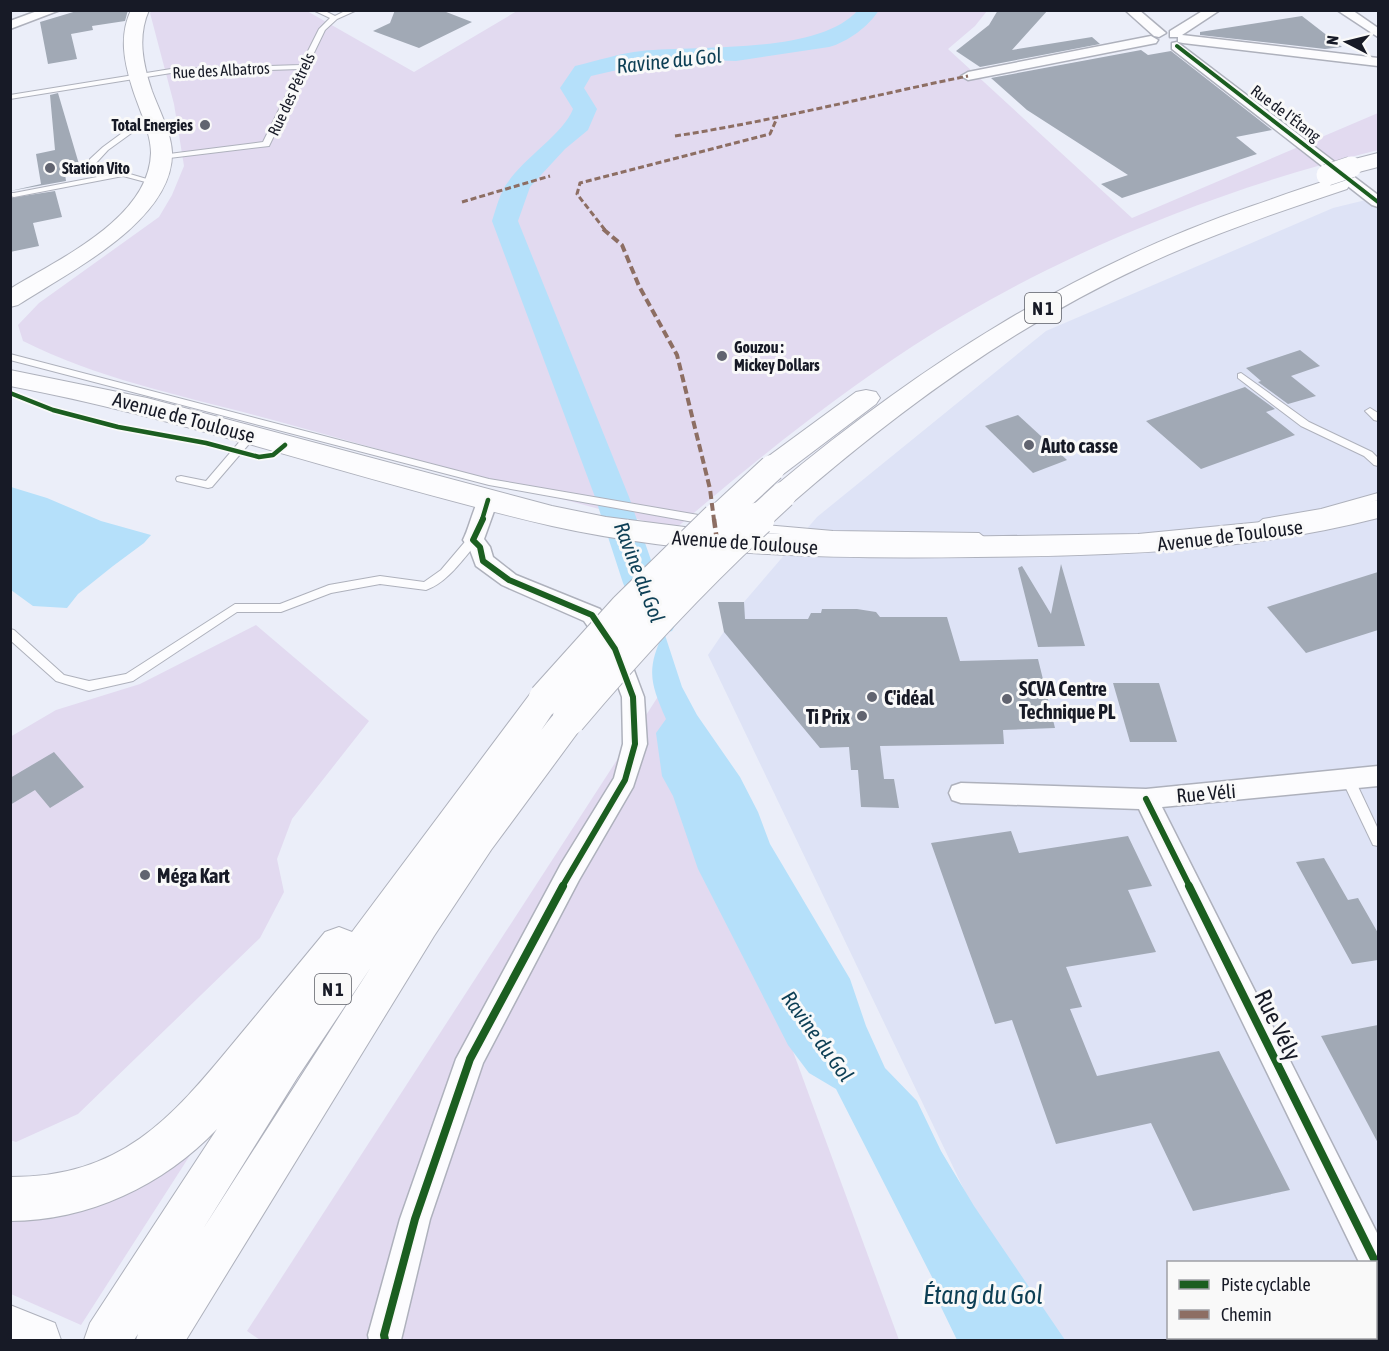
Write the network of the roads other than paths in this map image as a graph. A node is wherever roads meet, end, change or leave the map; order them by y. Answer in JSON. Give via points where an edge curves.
{"nodes":[{"id":1,"x":54,"y":10,"type":"edge"},
{"id":2,"x":140,"y":10,"type":"edge"},
{"id":3,"x":316,"y":10,"type":"edge"},
{"id":4,"x":354,"y":10,"type":"edge"},
{"id":5,"x":1131,"y":10,"type":"edge"},
{"id":6,"x":1214,"y":10,"type":"edge"},
{"id":7,"x":1343,"y":10,"type":"edge"},
{"id":8,"x":335,"y":18,"type":"junction"},
{"id":9,"x":10,"y":25,"type":"edge"},
{"id":10,"x":1378,"y":33,"type":"edge"},
{"id":11,"x":1155,"y":36,"type":"junction"},
{"id":12,"x":1179,"y":40,"type":"junction"},
{"id":13,"x":1378,"y":62,"type":"edge"},
{"id":14,"x":303,"y":67,"type":"junction"},
{"id":15,"x":138,"y":76,"type":"junction"},
{"id":16,"x":968,"y":76,"type":"dead end"},
{"id":17,"x":10,"y":97,"type":"edge"},
{"id":18,"x":151,"y":116,"type":"junction"},
{"id":19,"x":161,"y":157,"type":"junction"},
{"id":20,"x":1378,"y":160,"type":"edge"},
{"id":21,"x":1352,"y":175,"type":"edge"},
{"id":22,"x":96,"y":178,"type":"junction"},
{"id":23,"x":153,"y":182,"type":"junction"},
{"id":24,"x":12,"y":194,"type":"edge"},
{"id":25,"x":1378,"y":202,"type":"edge"},
{"id":26,"x":52,"y":272,"type":"junction"},
{"id":27,"x":10,"y":288,"type":"edge"},
{"id":28,"x":10,"y":300,"type":"edge"},
{"id":29,"x":10,"y":358,"type":"edge"},
{"id":30,"x":1241,"y":376,"type":"dead end"},
{"id":31,"x":10,"y":378,"type":"edge"},
{"id":32,"x":90,"y":392,"type":"junction"},
{"id":33,"x":1370,"y":411,"type":"dead end"},
{"id":34,"x":1378,"y":418,"type":"edge"},
{"id":35,"x":251,"y":435,"type":"junction"},
{"id":36,"x":1378,"y":463,"type":"edge"},
{"id":37,"x":181,"y":479,"type":"dead end"},
{"id":38,"x":1378,"y":497,"type":"edge"},
{"id":39,"x":488,"y":500,"type":"junction"},
{"id":40,"x":1378,"y":509,"type":"edge"},
{"id":41,"x":580,"y":510,"type":"junction"},
{"id":42,"x":473,"y":540,"type":"junction"},
{"id":43,"x":10,"y":633,"type":"edge"},
{"id":44,"x":557,"y":709,"type":"junction"},
{"id":45,"x":1378,"y":776,"type":"edge"},
{"id":46,"x":1348,"y":780,"type":"junction"},
{"id":47,"x":961,"y":793,"type":"dead end"},
{"id":48,"x":1146,"y":799,"type":"junction"},
{"id":49,"x":1378,"y":841,"type":"edge"},
{"id":50,"x":10,"y":1199,"type":"edge"},
{"id":51,"x":1375,"y":1261,"type":"edge"},
{"id":52,"x":10,"y":1328,"type":"edge"},
{"id":53,"x":168,"y":1330,"type":"edge"},
{"id":54,"x":38,"y":1341,"type":"edge"},
{"id":55,"x":107,"y":1341,"type":"edge"},
{"id":56,"x":385,"y":1341,"type":"edge"}],
"edges":[{"from":1,"to":9,"type":"street"},
{"from":2,"to":15,"type":"main road","via":[[132,39]]},
{"from":3,"to":8,"type":"lane"},
{"from":4,"to":8,"type":"lane","name":"Rue des Pétrels"},
{"from":5,"to":11,"type":"street"},
{"from":6,"to":12,"type":"street"},
{"from":7,"to":10,"type":"street"},
{"from":8,"to":14,"type":"lane","name":"Rue des Pétrels","via":[[322,29]]},
{"from":11,"to":12,"type":"street"},
{"from":11,"to":16,"type":"street"},
{"from":12,"to":13,"type":"street"},
{"from":12,"to":25,"type":"street","name":"Rue de l'Étang"},
{"from":14,"to":15,"type":"lane","name":"Rue des Albatros","via":[[217,68]]},
{"from":14,"to":19,"type":"lane","name":"Rue des Pétrels","via":[[266,144]]},
{"from":15,"to":17,"type":"lane","name":"Rue des Albatros"},
{"from":15,"to":18,"type":"main road"},
{"from":18,"to":19,"type":"main road"},
{"from":18,"to":22,"type":"lane","via":[[100,152],[94,165]]},
{"from":19,"to":23,"type":"main road"},
{"from":20,"to":21,"type":"highway","number":"N 1"},
{"from":21,"to":44,"type":"highway","number":"N 1","bridge":true,"via":[[1187,238],[1047,306],[979,345],[837,447],[777,482],[633,643]]},
{"from":22,"to":23,"type":"lane","via":[[123,174]]},
{"from":22,"to":24,"type":"lane"},
{"from":23,"to":26,"type":"main road","via":[[136,211],[117,229]]},
{"from":26,"to":27,"type":"main road"},
{"from":26,"to":28,"type":"main road"},
{"from":29,"to":32,"type":"main road","name":"Avenue de Toulouse"},
{"from":29,"to":41,"type":"lane","via":[[489,482]]},
{"from":30,"to":36,"type":"lane","via":[[1288,414],[1368,454]]},
{"from":31,"to":32,"type":"main road","name":"Avenue de Toulouse"},
{"from":32,"to":35,"type":"main road","name":"Avenue de Toulouse"},
{"from":33,"to":34,"type":"lane"},
{"from":35,"to":37,"type":"lane","via":[[208,485]]},
{"from":35,"to":39,"type":"main road","name":"Avenue de Toulouse"},
{"from":38,"to":41,"type":"lane","via":[[1321,513],[1243,527],[1145,536],[833,535],[660,514]]},
{"from":39,"to":41,"type":"main road","name":"Avenue de Toulouse"},
{"from":39,"to":42,"type":"street"},
{"from":40,"to":41,"type":"main road","name":"Avenue de Toulouse","via":[[1253,536],[1150,545],[855,549],[687,539]]},
{"from":42,"to":43,"type":"lane","via":[[445,573],[426,586],[380,580],[329,589],[281,608],[235,608],[129,678],[89,686],[60,678]]},
{"from":42,"to":56,"type":"street","via":[[480,547],[483,561],[509,580],[592,615],[615,649],[633,697],[635,744],[625,780],[570,872],[470,1059],[415,1220]]},
{"from":44,"to":50,"type":"highway","via":[[437,816],[291,1006],[200,1116],[160,1152],[108,1181],[41,1199]]},
{"from":44,"to":53,"type":"highway","number":"N 1"},
{"from":44,"to":55,"type":"highway","number":"N 1","via":[[344,973]]},
{"from":45,"to":46,"type":"street","name":"Rue Véli"},
{"from":46,"to":48,"type":"street","name":"Rue Véli"},
{"from":46,"to":49,"type":"lane"},
{"from":47,"to":48,"type":"street","name":"Rue Véli"},
{"from":48,"to":51,"type":"street","name":"Rue Vély"},
{"from":52,"to":54,"type":"highway"}]}
